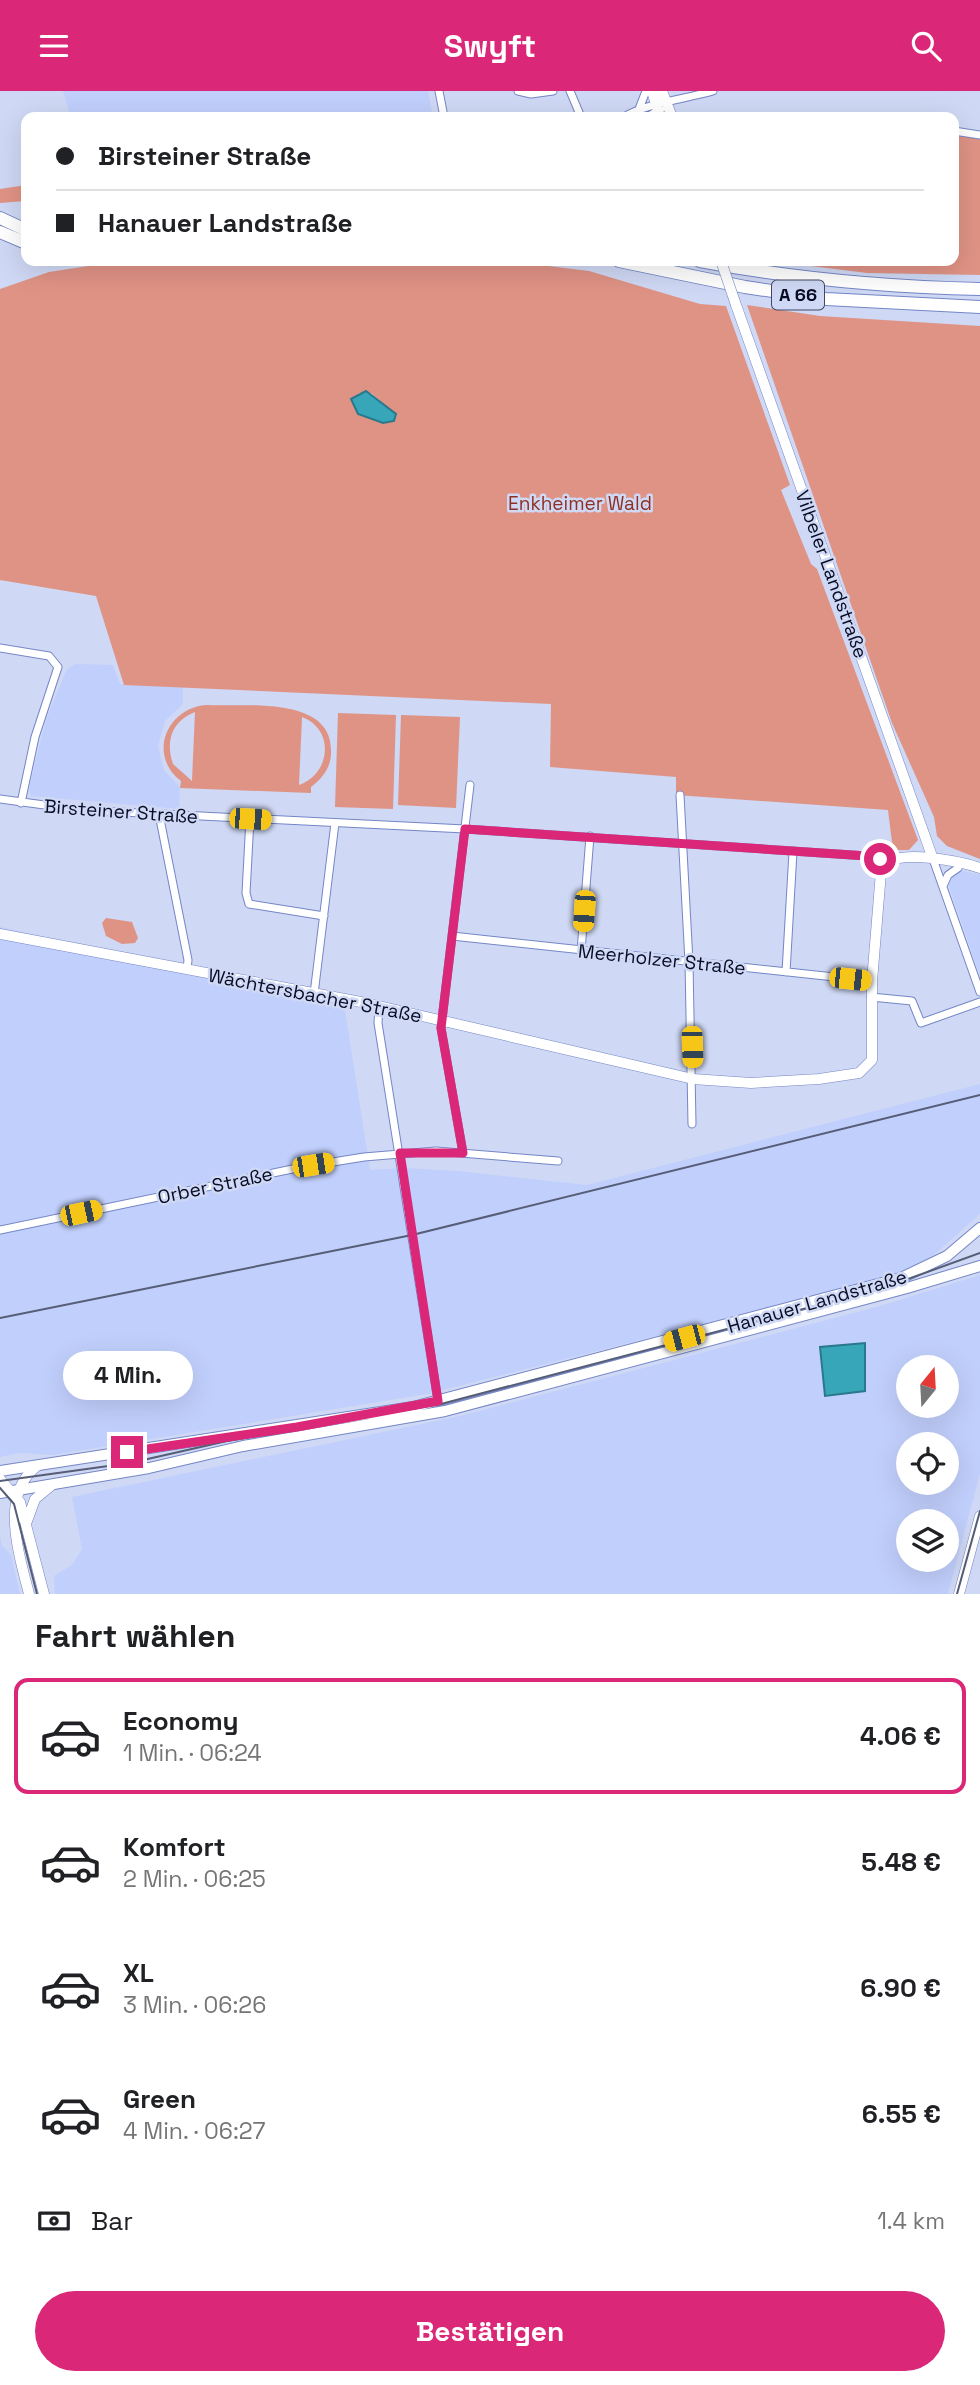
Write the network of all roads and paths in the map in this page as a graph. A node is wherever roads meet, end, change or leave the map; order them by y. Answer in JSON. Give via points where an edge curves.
{"nodes":[{"id":1,"x":439,"y":91,"type":"edge"},
{"id":2,"x":518,"y":91,"type":"edge"},
{"id":3,"x":553,"y":91,"type":"edge"},
{"id":4,"x":570,"y":91,"type":"edge"},
{"id":5,"x":646,"y":91,"type":"edge"},
{"id":6,"x":652,"y":91,"type":"edge"},
{"id":7,"x":662,"y":91,"type":"edge"},
{"id":8,"x":713,"y":91,"type":"edge"},
{"id":9,"x":639,"y":109,"type":"junction"},
{"id":10,"x":660,"y":109,"type":"edge"},
{"id":11,"x":443,"y":112,"type":"edge"},
{"id":12,"x":579,"y":112,"type":"edge"},
{"id":13,"x":633,"y":112,"type":"edge"},
{"id":14,"x":959,"y":132,"type":"edge"},
{"id":15,"x":980,"y":135,"type":"edge"},
{"id":16,"x":0,"y":218,"type":"edge"},
{"id":17,"x":21,"y":228,"type":"edge"},
{"id":18,"x":0,"y":232,"type":"edge"},
{"id":19,"x":21,"y":241,"type":"edge"},
{"id":20,"x":643,"y":266,"type":"edge"},
{"id":21,"x":723,"y":266,"type":"edge"},
{"id":22,"x":726,"y":266,"type":"edge"},
{"id":23,"x":980,"y":289,"type":"edge"},
{"id":24,"x":980,"y":307,"type":"edge"},
{"id":25,"x":0,"y":648,"type":"edge"},
{"id":26,"x":470,"y":785,"type":"dead end"},
{"id":27,"x":680,"y":795,"type":"dead end"},
{"id":28,"x":0,"y":799,"type":"edge"},
{"id":29,"x":22,"y":803,"type":"junction"},
{"id":30,"x":159,"y":814,"type":"junction"},
{"id":31,"x":250,"y":819,"type":"junction"},
{"id":32,"x":335,"y":823,"type":"junction"},
{"id":33,"x":465,"y":829,"type":"junction"},
{"id":34,"x":925,"y":835,"type":"junction"},
{"id":35,"x":590,"y":836,"type":"junction"},
{"id":36,"x":684,"y":843,"type":"junction"},
{"id":37,"x":793,"y":852,"type":"junction"},
{"id":38,"x":911,"y":859,"type":"junction"},
{"id":39,"x":933,"y":859,"type":"junction"},
{"id":40,"x":885,"y":863,"type":"junction"},
{"id":41,"x":955,"y":864,"type":"junction"},
{"id":42,"x":980,"y":870,"type":"edge"},
{"id":43,"x":943,"y":886,"type":"junction"},
{"id":44,"x":324,"y":916,"type":"junction"},
{"id":45,"x":0,"y":934,"type":"edge"},
{"id":46,"x":452,"y":936,"type":"junction"},
{"id":47,"x":581,"y":951,"type":"junction"},
{"id":48,"x":689,"y":963,"type":"junction"},
{"id":49,"x":187,"y":969,"type":"junction"},
{"id":50,"x":786,"y":972,"type":"junction"},
{"id":51,"x":872,"y":981,"type":"junction"},
{"id":52,"x":980,"y":992,"type":"edge"},
{"id":53,"x":314,"y":994,"type":"junction"},
{"id":54,"x":871,"y":997,"type":"junction"},
{"id":55,"x":980,"y":1002,"type":"edge"},
{"id":56,"x":379,"y":1006,"type":"junction"},
{"id":57,"x":442,"y":1021,"type":"junction"},
{"id":58,"x":693,"y":1079,"type":"junction"},
{"id":59,"x":692,"y":1124,"type":"dead end"},
{"id":60,"x":400,"y":1153,"type":"junction"},
{"id":61,"x":463,"y":1153,"type":"junction"},
{"id":62,"x":558,"y":1161,"type":"dead end"},
{"id":63,"x":980,"y":1228,"type":"edge"},
{"id":64,"x":0,"y":1230,"type":"edge"},
{"id":65,"x":963,"y":1245,"type":"junction"},
{"id":66,"x":975,"y":1267,"type":"edge"},
{"id":67,"x":438,"y":1401,"type":"junction"},
{"id":68,"x":454,"y":1409,"type":"junction"},
{"id":69,"x":41,"y":1464,"type":"junction"},
{"id":70,"x":0,"y":1471,"type":"edge"},
{"id":71,"x":0,"y":1479,"type":"edge"},
{"id":72,"x":52,"y":1485,"type":"junction"},
{"id":73,"x":13,"y":1490,"type":"junction"},
{"id":74,"x":0,"y":1493,"type":"edge"},
{"id":75,"x":4,"y":1513,"type":"dead end"},
{"id":76,"x":980,"y":1516,"type":"edge"},
{"id":77,"x":11,"y":1522,"type":"junction"},
{"id":78,"x":27,"y":1525,"type":"junction"},
{"id":79,"x":29,"y":1594,"type":"edge"},
{"id":80,"x":44,"y":1594,"type":"edge"},
{"id":81,"x":958,"y":1594,"type":"edge"}],
"edges":[{"from":1,"to":11,"type":"street"},
{"from":2,"to":3,"type":"street"},
{"from":4,"to":12,"type":"street"},
{"from":5,"to":9,"type":"street"},
{"from":6,"to":10,"type":"street"},
{"from":7,"to":10,"type":"street"},
{"from":8,"to":10,"type":"street"},
{"from":9,"to":10,"type":"street"},
{"from":9,"to":13,"type":"street"},
{"from":14,"to":15,"type":"street"},
{"from":16,"to":17,"type":"highway"},
{"from":18,"to":19,"type":"highway"},
{"from":20,"to":24,"type":"highway","number":"A 66","via":[[826,299]]},
{"from":21,"to":34,"type":"street","name":"Vilbeler Landstraße","bridge":true},
{"from":22,"to":23,"type":"highway","number":"A 66","via":[[832,282]]},
{"from":25,"to":29,"type":"street","via":[[49,656],[58,667],[35,737]]},
{"from":26,"to":33,"type":"street"},
{"from":27,"to":36,"type":"street"},
{"from":28,"to":29,"type":"street","name":"Birsteiner Straße"},
{"from":29,"to":30,"type":"street","name":"Birsteiner Straße"},
{"from":30,"to":31,"type":"street","name":"Birsteiner Straße"},
{"from":30,"to":49,"type":"street"},
{"from":31,"to":32,"type":"street","name":"Birsteiner Straße"},
{"from":31,"to":44,"type":"street","via":[[249,904]]},
{"from":32,"to":33,"type":"street","name":"Birsteiner Straße"},
{"from":32,"to":44,"type":"street"},
{"from":33,"to":35,"type":"street","name":"Birsteiner Straße"},
{"from":33,"to":46,"type":"street"},
{"from":34,"to":38,"type":"street"},
{"from":34,"to":39,"type":"street","name":"Vilbeler Landstraße"},
{"from":34,"to":41,"type":"street"},
{"from":35,"to":36,"type":"street","name":"Birsteiner Straße"},
{"from":35,"to":47,"type":"street"},
{"from":36,"to":37,"type":"street","name":"Birsteiner Straße"},
{"from":36,"to":48,"type":"street"},
{"from":37,"to":40,"type":"street","name":"Birsteiner Straße","via":[[871,856]]},
{"from":37,"to":50,"type":"street"},
{"from":38,"to":39,"type":"street","name":"Birsteiner Straße"},
{"from":38,"to":40,"type":"street","name":"Birsteiner Straße"},
{"from":39,"to":41,"type":"street","name":"Birsteiner Straße"},
{"from":39,"to":43,"type":"street","name":"Vilbeler Landstraße"},
{"from":40,"to":51,"type":"street"},
{"from":41,"to":42,"type":"street"},
{"from":41,"to":43,"type":"street"},
{"from":43,"to":52,"type":"street","name":"Vilbeler Landstraße"},
{"from":44,"to":53,"type":"street"},
{"from":45,"to":49,"type":"street","name":"Wächtersbacher Straße"},
{"from":46,"to":47,"type":"street","name":"Meerholzer Straße"},
{"from":46,"to":57,"type":"street"},
{"from":47,"to":48,"type":"street","name":"Meerholzer Straße"},
{"from":48,"to":50,"type":"street","name":"Meerholzer Straße"},
{"from":48,"to":58,"type":"street"},
{"from":49,"to":53,"type":"street","name":"Wächtersbacher Straße"},
{"from":50,"to":51,"type":"street","name":"Meerholzer Straße"},
{"from":51,"to":54,"type":"street"},
{"from":53,"to":56,"type":"street","name":"Wächtersbacher Straße"},
{"from":54,"to":55,"type":"street","via":[[912,1001],[921,1023]]},
{"from":54,"to":58,"type":"street","name":"Wächtersbacher Straße","via":[[872,1060],[859,1073],[751,1083]]},
{"from":56,"to":57,"type":"street","name":"Wächtersbacher Straße"},
{"from":56,"to":60,"type":"street"},
{"from":57,"to":58,"type":"street","name":"Wächtersbacher Straße"},
{"from":57,"to":61,"type":"street"},
{"from":58,"to":59,"type":"street"},
{"from":60,"to":61,"type":"street","name":"Orber Straße"},
{"from":60,"to":64,"type":"street","name":"Orber Straße","via":[[302,1167]]},
{"from":60,"to":67,"type":"street"},
{"from":61,"to":62,"type":"street","name":"Orber Straße"},
{"from":63,"to":65,"type":"main road","name":"Hanauer Landstraße"},
{"from":65,"to":66,"type":"main road","via":[[956,1265],[961,1270]]},
{"from":65,"to":67,"type":"main road","name":"Hanauer Landstraße","via":[[918,1273],[872,1287]]},
{"from":66,"to":68,"type":"main road","name":"Hanauer Landstraße"},
{"from":67,"to":68,"type":"street"},
{"from":67,"to":69,"type":"main road","name":"Hanauer Landstraße","via":[[297,1427]]},
{"from":68,"to":72,"type":"main road","name":"Hanauer Landstraße"},
{"from":69,"to":70,"type":"main road","name":"Hanauer Landstraße"},
{"from":69,"to":73,"type":"street","via":[[20,1478]]},
{"from":71,"to":73,"type":"street"},
{"from":72,"to":73,"type":"main road","name":"Hanauer Landstraße"},
{"from":72,"to":78,"type":"street","via":[[32,1504]]},
{"from":73,"to":74,"type":"main road","name":"Hanauer Landstraße"},
{"from":73,"to":77,"type":"street"},
{"from":73,"to":78,"type":"street"},
{"from":75,"to":77,"type":"street"},
{"from":76,"to":81,"type":"street"},
{"from":77,"to":79,"type":"street"},
{"from":78,"to":80,"type":"street"}]}
